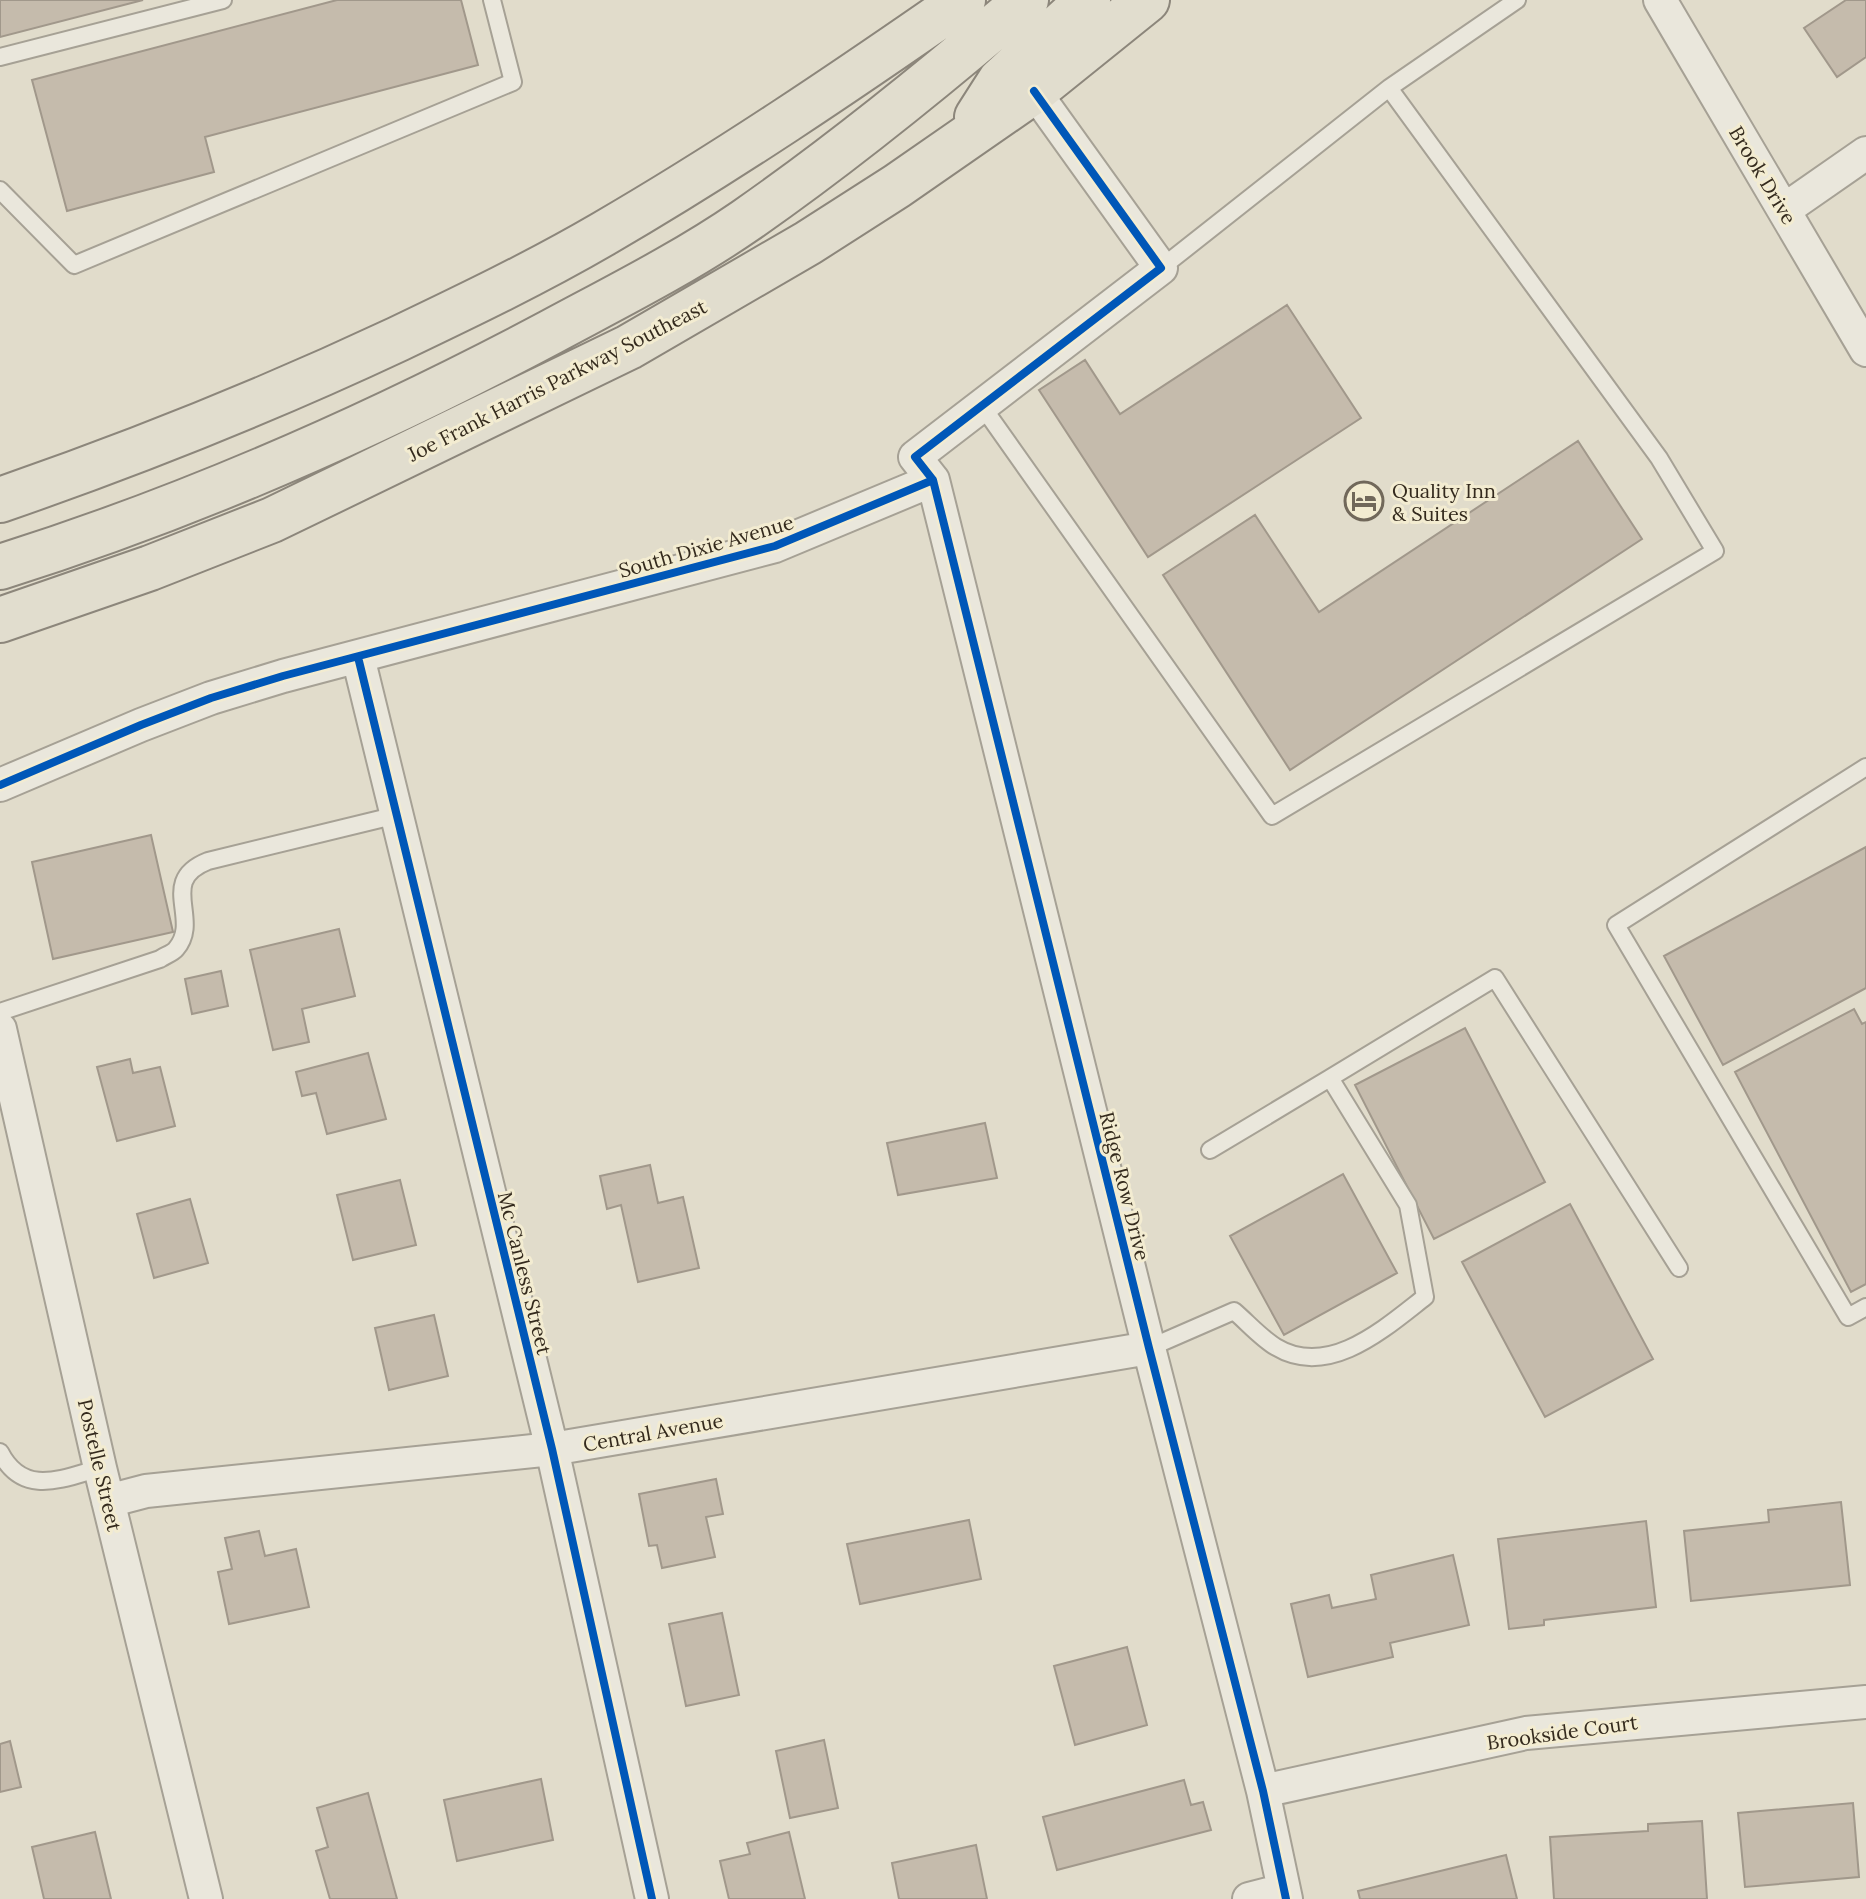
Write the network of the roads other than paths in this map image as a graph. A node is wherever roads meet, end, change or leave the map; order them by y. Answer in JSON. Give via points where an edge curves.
{"nodes":[{"id":1,"x":223,"y":0,"type":"edge"},
{"id":2,"x":492,"y":0,"type":"edge"},
{"id":3,"x":963,"y":0,"type":"edge"},
{"id":4,"x":1026,"y":0,"type":"edge"},
{"id":5,"x":1088,"y":0,"type":"edge"},
{"id":6,"x":1147,"y":0,"type":"edge"},
{"id":7,"x":1517,"y":0,"type":"edge"},
{"id":8,"x":1660,"y":0,"type":"edge"},
{"id":9,"x":174,"y":6,"type":"edge"},
{"id":10,"x":0,"y":57,"type":"edge"},
{"id":11,"x":1389,"y":88,"type":"junction"},
{"id":12,"x":1034,"y":91,"type":"junction"},
{"id":13,"x":967,"y":136,"type":"junction"},
{"id":14,"x":1866,"y":153,"type":"edge"},
{"id":15,"x":0,"y":190,"type":"edge"},
{"id":16,"x":1784,"y":210,"type":"junction"},
{"id":17,"x":1161,"y":268,"type":"junction"},
{"id":18,"x":1866,"y":350,"type":"edge"},
{"id":19,"x":982,"y":406,"type":"junction"},
{"id":20,"x":933,"y":480,"type":"junction"},
{"id":21,"x":0,"y":500,"type":"edge"},
{"id":22,"x":0,"y":567,"type":"edge"},
{"id":23,"x":0,"y":620,"type":"edge"},
{"id":24,"x":358,"y":657,"type":"junction"},
{"id":25,"x":1866,"y":767,"type":"edge"},
{"id":26,"x":0,"y":785,"type":"edge"},
{"id":27,"x":397,"y":815,"type":"junction"},
{"id":28,"x":0,"y":1012,"type":"edge"},
{"id":29,"x":0,"y":1029,"type":"edge"},
{"id":30,"x":1330,"y":1078,"type":"junction"},
{"id":31,"x":1210,"y":1150,"type":"dead end"},
{"id":32,"x":1679,"y":1268,"type":"dead end"},
{"id":33,"x":1866,"y":1307,"type":"edge"},
{"id":34,"x":1149,"y":1348,"type":"junction"},
{"id":35,"x":552,"y":1449,"type":"junction"},
{"id":36,"x":0,"y":1452,"type":"edge"},
{"id":37,"x":100,"y":1468,"type":"junction"},
{"id":38,"x":108,"y":1501,"type":"junction"},
{"id":39,"x":1866,"y":1702,"type":"edge"},
{"id":40,"x":1263,"y":1791,"type":"junction"},
{"id":41,"x":1285,"y":1895,"type":"edge"},
{"id":42,"x":206,"y":1899,"type":"edge"},
{"id":43,"x":652,"y":1899,"type":"edge"},
{"id":44,"x":1249,"y":1899,"type":"edge"}],
"edges":[{"from":1,"to":9,"type":"lane"},
{"from":2,"to":15,"type":"lane","via":[[513,82],[74,265]]},
{"from":3,"to":21,"type":"main road","via":[[738,152],[601,235],[479,300],[207,424]]},
{"from":4,"to":22,"type":"main road","via":[[947,68],[745,220],[593,309],[277,465],[126,525]]},
{"from":5,"to":13,"type":"main road","via":[[1000,81]]},
{"from":6,"to":12,"type":"main road","name":"Joe Frank Harris Parkway Southeast"},
{"from":7,"to":11,"type":"lane"},
{"from":8,"to":16,"type":"street","name":"Brook Drive"},
{"from":9,"to":10,"type":"lane"},
{"from":11,"to":17,"type":"lane"},
{"from":11,"to":19,"type":"lane","via":[[1659,458],[1715,551],[1272,816]]},
{"from":12,"to":13,"type":"main road","name":"Joe Frank Harris Parkway Southeast"},
{"from":12,"to":17,"type":"street"},
{"from":13,"to":23,"type":"main road","name":"Joe Frank Harris Parkway Southeast","via":[[808,243],[629,347],[272,520]]},
{"from":14,"to":16,"type":"street"},
{"from":16,"to":18,"type":"street","name":"Brook Drive"},
{"from":17,"to":19,"type":"street"},
{"from":19,"to":20,"type":"street","via":[[915,457]]},
{"from":20,"to":24,"type":"street","name":"South Dixie Avenue","via":[[775,546]]},
{"from":20,"to":34,"type":"street","name":"Ridge Row Drive"},
{"from":24,"to":26,"type":"street","name":"South Dixie Avenue","via":[[211,698]]},
{"from":24,"to":27,"type":"street","name":"Mc Canless Street"},
{"from":25,"to":33,"type":"lane","via":[[1616,925],[1848,1317]]},
{"from":27,"to":28,"type":"lane","via":[[192,867],[184,878],[184,931],[176,949],[160,959]]},
{"from":27,"to":35,"type":"street","name":"Mc Canless Street"},
{"from":29,"to":37,"type":"street","name":"Postelle Street"},
{"from":30,"to":31,"type":"lane"},
{"from":30,"to":32,"type":"lane","via":[[1495,978]]},
{"from":30,"to":34,"type":"lane","via":[[1408,1205],[1425,1297],[1373,1338],[1316,1360],[1277,1348],[1234,1311]]},
{"from":34,"to":35,"type":"street","name":"Central Avenue"},
{"from":34,"to":40,"type":"street","name":"Ridge Row Drive"},
{"from":35,"to":38,"type":"street","name":"Central Avenue","via":[[146,1491]]},
{"from":35,"to":43,"type":"street","name":"Mc Canless Street"},
{"from":36,"to":37,"type":"lane","via":[[16,1474],[29,1480],[59,1480]]},
{"from":37,"to":38,"type":"street","name":"Postelle Street"},
{"from":38,"to":42,"type":"street","name":"Postelle Street"},
{"from":39,"to":40,"type":"street","name":"Brookside Court","via":[[1526,1733]]},
{"from":40,"to":41,"type":"street","name":"Ridge Row Drive"},
{"from":41,"to":44,"type":"street"}]}
